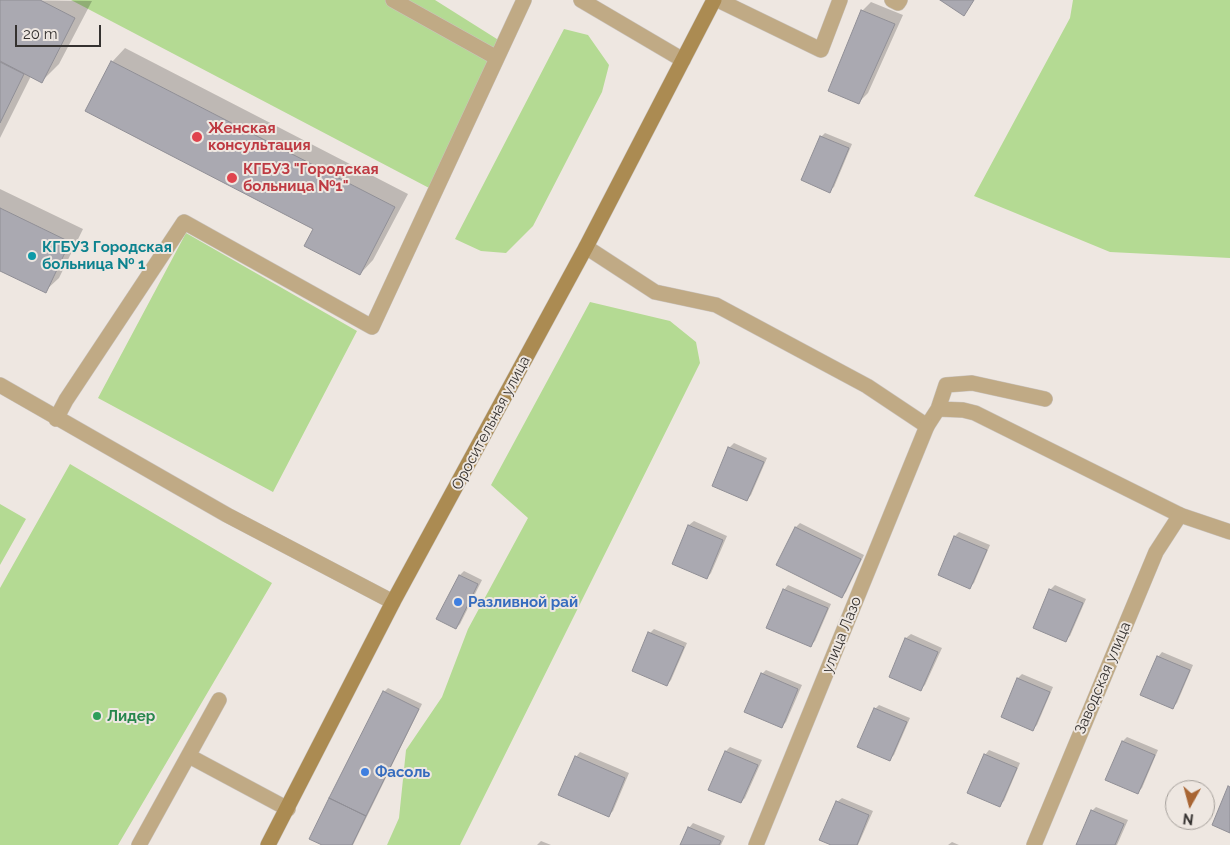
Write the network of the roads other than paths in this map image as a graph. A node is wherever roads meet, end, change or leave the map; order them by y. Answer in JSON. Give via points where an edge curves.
{"nodes":[{"id":1,"x":393,"y":0,"type":"edge"},
{"id":2,"x":524,"y":0,"type":"edge"},
{"id":3,"x":581,"y":0,"type":"edge"},
{"id":4,"x":714,"y":0,"type":"edge"},
{"id":5,"x":718,"y":0,"type":"edge"},
{"id":6,"x":840,"y":0,"type":"edge"},
{"id":7,"x":892,"y":0,"type":"edge"},
{"id":8,"x":900,"y":0,"type":"edge"},
{"id":9,"x":497,"y":58,"type":"junction"},
{"id":10,"x":683,"y":60,"type":"junction"},
{"id":11,"x":586,"y":247,"type":"junction"},
{"id":12,"x":0,"y":385,"type":"edge"},
{"id":13,"x":1045,"y":400,"type":"dead end"},
{"id":14,"x":938,"y":408,"type":"junction"},
{"id":15,"x":56,"y":419,"type":"junction"},
{"id":16,"x":928,"y":426,"type":"junction"},
{"id":17,"x":1180,"y":515,"type":"junction"},
{"id":18,"x":1230,"y":532,"type":"edge"},
{"id":19,"x":393,"y":602,"type":"junction"},
{"id":20,"x":219,"y":700,"type":"dead end"},
{"id":21,"x":189,"y":756,"type":"junction"},
{"id":22,"x":288,"y":809,"type":"junction"},
{"id":23,"x":139,"y":845,"type":"edge"},
{"id":24,"x":268,"y":845,"type":"edge"},
{"id":25,"x":756,"y":845,"type":"edge"},
{"id":26,"x":1034,"y":845,"type":"edge"}],
"edges":[{"from":1,"to":9,"type":"street"},
{"from":2,"to":9,"type":"street"},
{"from":3,"to":10,"type":"street"},
{"from":4,"to":10,"type":"main road","name":"Оросительная улица"},
{"from":5,"to":6,"type":"street","via":[[821,50]]},
{"from":7,"to":8,"type":"street","via":[[898,3]]},
{"from":9,"to":15,"type":"street","via":[[372,328],[184,222]]},
{"from":10,"to":11,"type":"main road","name":"Оросительная улица"},
{"from":11,"to":16,"type":"street","via":[[655,292],[716,304],[867,386]]},
{"from":11,"to":19,"type":"main road","name":"Оросительная улица"},
{"from":12,"to":15,"type":"street"},
{"from":13,"to":14,"type":"street","name":"улица Лазо","via":[[972,383],[946,386]]},
{"from":14,"to":16,"type":"street","name":"улица Лазо"},
{"from":14,"to":17,"type":"street","via":[[975,413]]},
{"from":15,"to":19,"type":"street","via":[[227,515]]},
{"from":16,"to":25,"type":"street","name":"улица Лазо"},
{"from":17,"to":18,"type":"street"},
{"from":17,"to":26,"type":"street","name":"Заводская улица","via":[[1156,552]]},
{"from":19,"to":22,"type":"main road","name":"Оросительная улица"},
{"from":20,"to":21,"type":"street"},
{"from":21,"to":22,"type":"street"},
{"from":21,"to":23,"type":"street"},
{"from":22,"to":24,"type":"main road","name":"Оросительная улица"}]}
